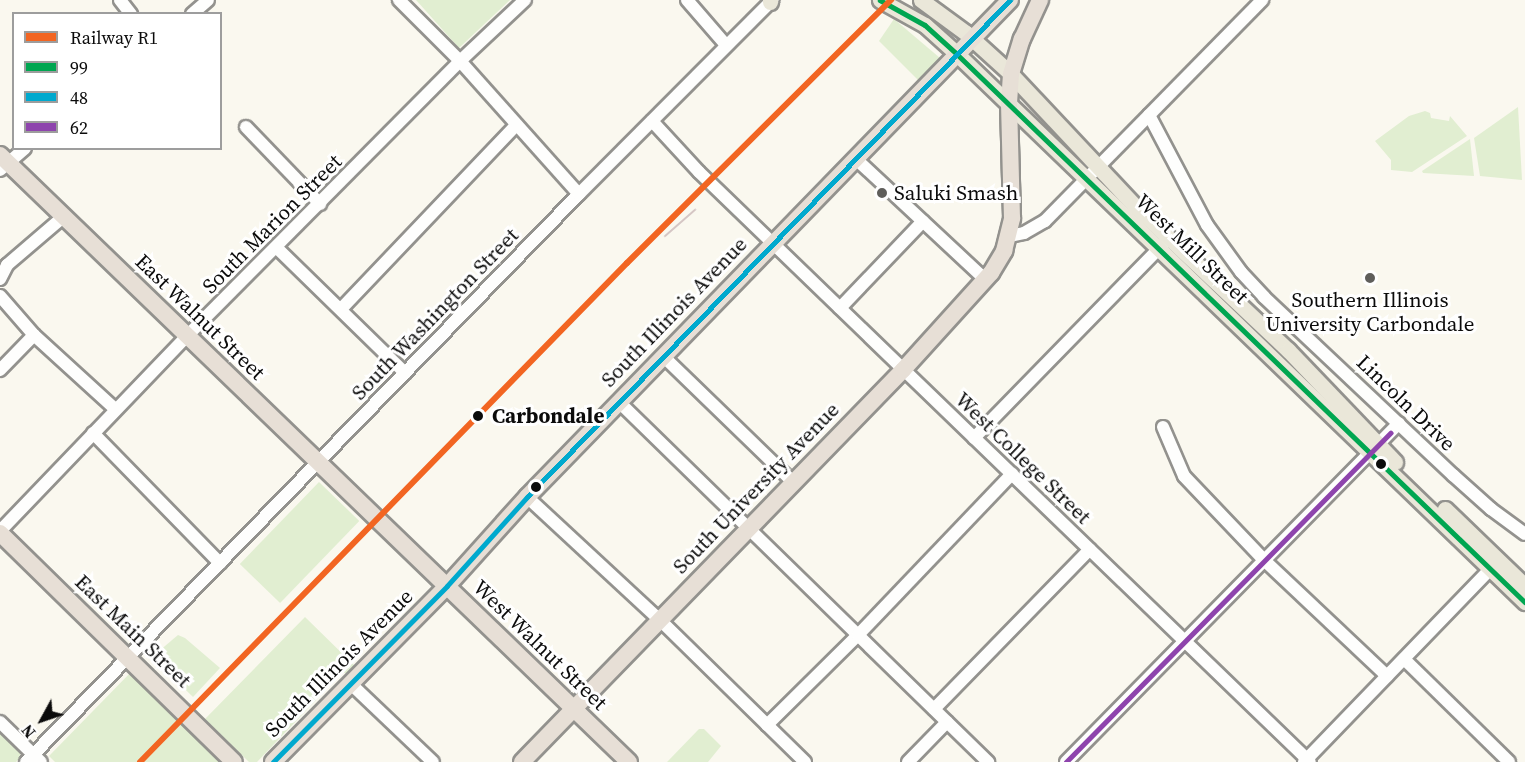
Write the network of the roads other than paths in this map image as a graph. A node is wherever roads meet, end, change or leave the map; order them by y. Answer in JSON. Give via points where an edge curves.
{"nodes":[{"id":1,"x":120,"y":0,"type":"edge"},
{"id":2,"x":208,"y":0,"type":"edge"},
{"id":3,"x":399,"y":0,"type":"edge"},
{"id":4,"x":525,"y":0,"type":"edge"},
{"id":5,"x":687,"y":0,"type":"edge"},
{"id":6,"x":880,"y":0,"type":"edge"},
{"id":7,"x":921,"y":0,"type":"edge"},
{"id":8,"x":1011,"y":0,"type":"edge"},
{"id":9,"x":1040,"y":0,"type":"edge"},
{"id":10,"x":1262,"y":0,"type":"edge"},
{"id":11,"x":771,"y":1,"type":"edge"},
{"id":12,"x":129,"y":12,"type":"edge"},
{"id":13,"x":194,"y":12,"type":"edge"},
{"id":14,"x":972,"y":37,"type":"junction"},
{"id":15,"x":726,"y":45,"type":"junction"},
{"id":16,"x":956,"y":53,"type":"junction"},
{"id":17,"x":460,"y":61,"type":"junction"},
{"id":18,"x":1011,"y":74,"type":"junction"},
{"id":19,"x":1009,"y":103,"type":"junction"},
{"id":20,"x":1149,"y":115,"type":"junction"},
{"id":21,"x":652,"y":121,"type":"junction"},
{"id":22,"x":516,"y":125,"type":"junction"},
{"id":23,"x":246,"y":128,"type":"dead end"},
{"id":24,"x":22,"y":150,"type":"edge"},
{"id":25,"x":855,"y":158,"type":"junction"},
{"id":26,"x":2,"y":163,"type":"edge"},
{"id":27,"x":1093,"y":173,"type":"junction"},
{"id":28,"x":579,"y":194,"type":"junction"},
{"id":29,"x":320,"y":204,"type":"junction"},
{"id":30,"x":63,"y":217,"type":"junction"},
{"id":31,"x":923,"y":221,"type":"junction"},
{"id":32,"x":1010,"y":236,"type":"junction"},
{"id":33,"x":772,"y":243,"type":"junction"},
{"id":34,"x":1164,"y":243,"type":"junction"},
{"id":35,"x":277,"y":248,"type":"junction"},
{"id":36,"x":0,"y":279,"type":"edge"},
{"id":37,"x":986,"y":280,"type":"junction"},
{"id":38,"x":0,"y":296,"type":"edge"},
{"id":39,"x":840,"y":308,"type":"junction"},
{"id":40,"x":341,"y":309,"type":"junction"},
{"id":41,"x":34,"y":335,"type":"junction"},
{"id":42,"x":187,"y":336,"type":"junction"},
{"id":43,"x":663,"y":356,"type":"junction"},
{"id":44,"x":0,"y":370,"type":"edge"},
{"id":45,"x":903,"y":370,"type":"junction"},
{"id":46,"x":405,"y":372,"type":"junction"},
{"id":47,"x":619,"y":402,"type":"junction"},
{"id":48,"x":116,"y":409,"type":"junction"},
{"id":49,"x":1399,"y":423,"type":"junction"},
{"id":50,"x":1163,"y":427,"type":"dead end"},
{"id":51,"x":93,"y":433,"type":"junction"},
{"id":52,"x":974,"y":438,"type":"junction"},
{"id":53,"x":1373,"y":449,"type":"junction"},
{"id":54,"x":318,"y":463,"type":"junction"},
{"id":55,"x":1012,"y":474,"type":"junction"},
{"id":56,"x":793,"y":482,"type":"junction"},
{"id":57,"x":527,"y":497,"type":"junction"},
{"id":58,"x":368,"y":511,"type":"joint"},
{"id":59,"x":748,"y":530,"type":"junction"},
{"id":60,"x":0,"y":532,"type":"edge"},
{"id":61,"x":1525,"y":534,"type":"edge"},
{"id":62,"x":1090,"y":549,"type":"junction"},
{"id":63,"x":1264,"y":560,"type":"junction"},
{"id":64,"x":220,"y":563,"type":"junction"},
{"id":65,"x":1495,"y":564,"type":"junction"},
{"id":66,"x":447,"y":586,"type":"junction"},
{"id":67,"x":1525,"y":586,"type":"edge"},
{"id":68,"x":1525,"y":602,"type":"edge"},
{"id":69,"x":660,"y":620,"type":"junction"},
{"id":70,"x":858,"y":635,"type":"junction"},
{"id":71,"x":1184,"y":642,"type":"junction"},
{"id":72,"x":129,"y":659,"type":"junction"},
{"id":73,"x":1404,"y":659,"type":"junction"},
{"id":74,"x":1387,"y":676,"type":"junction"},
{"id":75,"x":351,"y":684,"type":"junction"},
{"id":76,"x":574,"y":709,"type":"junction"},
{"id":77,"x":934,"y":709,"type":"junction"},
{"id":78,"x":0,"y":722,"type":"edge"},
{"id":79,"x":947,"y":722,"type":"junction"},
{"id":80,"x":766,"y":725,"type":"junction"},
{"id":81,"x":33,"y":760,"type":"edge"},
{"id":82,"x":1307,"y":761,"type":"edge"},
{"id":83,"x":234,"y":762,"type":"edge"},
{"id":84,"x":273,"y":762,"type":"edge"},
{"id":85,"x":433,"y":762,"type":"edge"},
{"id":86,"x":522,"y":762,"type":"edge"},
{"id":87,"x":628,"y":762,"type":"edge"},
{"id":88,"x":805,"y":762,"type":"edge"},
{"id":89,"x":908,"y":762,"type":"edge"},
{"id":90,"x":988,"y":762,"type":"edge"},
{"id":91,"x":1066,"y":762,"type":"edge"},
{"id":92,"x":1509,"y":762,"type":"edge"}],
"edges":[{"from":1,"to":12,"type":"street"},
{"from":2,"to":13,"type":"street"},
{"from":3,"to":17,"type":"street"},
{"from":4,"to":17,"type":"street","name":"South Marion Street"},
{"from":5,"to":15,"type":"street"},
{"from":6,"to":16,"type":"main road","name":"West Mill Street","via":[[925,25]]},
{"from":7,"to":14,"type":"main road","name":"West Mill Street"},
{"from":8,"to":14,"type":"highway","name":"South Illinois Avenue"},
{"from":9,"to":18,"type":"highway"},
{"from":10,"to":20,"type":"street"},
{"from":11,"to":15,"type":"street","name":"South Washington Street"},
{"from":14,"to":16,"type":"highway","name":"South Illinois Avenue"},
{"from":14,"to":18,"type":"main road","name":"West Mill Street"},
{"from":15,"to":21,"type":"street","name":"South Washington Street"},
{"from":16,"to":19,"type":"main road","name":"West Mill Street"},
{"from":16,"to":25,"type":"highway","name":"South Illinois Avenue"},
{"from":17,"to":22,"type":"street"},
{"from":17,"to":29,"type":"street","name":"South Marion Street"},
{"from":18,"to":19,"type":"highway"},
{"from":18,"to":27,"type":"main road","name":"West Mill Street"},
{"from":19,"to":27,"type":"main road","name":"West Mill Street"},
{"from":19,"to":32,"type":"highway"},
{"from":20,"to":27,"type":"street"},
{"from":20,"to":49,"type":"street","name":"Lincoln Drive","via":[[1207,225],[1241,272]]},
{"from":21,"to":28,"type":"street","name":"South Washington Street"},
{"from":21,"to":33,"type":"street","name":"West College Street"},
{"from":22,"to":28,"type":"street"},
{"from":22,"to":40,"type":"street"},
{"from":23,"to":29,"type":"street"},
{"from":24,"to":26,"type":"street"},
{"from":25,"to":31,"type":"street"},
{"from":25,"to":33,"type":"highway","name":"South Illinois Avenue"},
{"from":26,"to":30,"type":"highway","name":"East Walnut Street"},
{"from":27,"to":32,"type":"street","via":[[1045,221]]},
{"from":27,"to":34,"type":"main road","name":"West Mill Street"},
{"from":28,"to":46,"type":"street","name":"South Washington Street"},
{"from":29,"to":35,"type":"street","name":"South Marion Street"},
{"from":30,"to":36,"type":"street","via":[[7,265]]},
{"from":30,"to":42,"type":"highway","name":"East Walnut Street"},
{"from":31,"to":37,"type":"street"},
{"from":31,"to":39,"type":"street"},
{"from":32,"to":37,"type":"highway","name":"South University Avenue"},
{"from":33,"to":39,"type":"street","name":"West College Street"},
{"from":33,"to":43,"type":"highway","name":"South Illinois Avenue"},
{"from":34,"to":52,"type":"street"},
{"from":34,"to":53,"type":"main road","name":"West Mill Street","via":[[1288,350]]},
{"from":35,"to":40,"type":"street"},
{"from":35,"to":42,"type":"street","name":"South Marion Street"},
{"from":37,"to":45,"type":"highway","name":"South University Avenue"},
{"from":38,"to":41,"type":"street"},
{"from":39,"to":45,"type":"street","name":"West College Street"},
{"from":40,"to":46,"type":"street"},
{"from":41,"to":44,"type":"street"},
{"from":41,"to":48,"type":"street"},
{"from":42,"to":48,"type":"street","name":"South Marion Street"},
{"from":42,"to":54,"type":"highway","name":"East Walnut Street"},
{"from":43,"to":47,"type":"highway","name":"South Illinois Avenue"},
{"from":43,"to":56,"type":"street"},
{"from":45,"to":52,"type":"street","name":"West College Street"},
{"from":45,"to":56,"type":"highway","name":"South University Avenue"},
{"from":46,"to":54,"type":"street","name":"South Washington Street"},
{"from":47,"to":57,"type":"highway","name":"South Illinois Avenue"},
{"from":47,"to":59,"type":"street"},
{"from":48,"to":51,"type":"street","name":"South Marion Street"},
{"from":49,"to":53,"type":"street"},
{"from":49,"to":61,"type":"street","name":"Lincoln Drive","via":[[1491,509]]},
{"from":50,"to":63,"type":"street","via":[[1184,476]]},
{"from":51,"to":60,"type":"street","name":"South Marion Street"},
{"from":51,"to":64,"type":"street"},
{"from":52,"to":55,"type":"street","name":"West College Street"},
{"from":53,"to":63,"type":"street"},
{"from":53,"to":65,"type":"main road","name":"West Mill Street"},
{"from":54,"to":58,"type":"highway","name":"East Walnut Street"},
{"from":54,"to":64,"type":"street","name":"South Washington Street"},
{"from":55,"to":62,"type":"street","name":"West College Street"},
{"from":55,"to":70,"type":"street"},
{"from":56,"to":59,"type":"highway","name":"South University Avenue"},
{"from":57,"to":66,"type":"highway","name":"South Illinois Avenue"},
{"from":57,"to":69,"type":"street"},
{"from":58,"to":66,"type":"highway","name":"West Walnut Street"},
{"from":59,"to":69,"type":"highway","name":"South University Avenue"},
{"from":59,"to":70,"type":"street"},
{"from":60,"to":72,"type":"highway","name":"East Main Street"},
{"from":62,"to":71,"type":"street","name":"West College Street"},
{"from":62,"to":77,"type":"street"},
{"from":63,"to":71,"type":"street"},
{"from":63,"to":74,"type":"street"},
{"from":64,"to":72,"type":"street","name":"South Washington Street"},
{"from":65,"to":67,"type":"main road","name":"West Mill Street"},
{"from":65,"to":68,"type":"main road","name":"West Mill Street"},
{"from":65,"to":73,"type":"street"},
{"from":66,"to":75,"type":"highway","name":"South Illinois Avenue"},
{"from":66,"to":76,"type":"highway","name":"West Walnut Street"},
{"from":69,"to":76,"type":"highway","name":"South University Avenue"},
{"from":69,"to":80,"type":"street"},
{"from":70,"to":77,"type":"street"},
{"from":70,"to":80,"type":"street"},
{"from":71,"to":82,"type":"street","name":"West College Street"},
{"from":71,"to":91,"type":"street"},
{"from":72,"to":81,"type":"street","name":"South Washington Street"},
{"from":72,"to":83,"type":"highway","name":"East Main Street"},
{"from":73,"to":74,"type":"street"},
{"from":73,"to":92,"type":"street"},
{"from":74,"to":82,"type":"street"},
{"from":75,"to":84,"type":"highway","name":"South Illinois Avenue"},
{"from":75,"to":85,"type":"street"},
{"from":76,"to":86,"type":"highway","name":"South University Avenue"},
{"from":76,"to":87,"type":"highway","name":"West Walnut Street"},
{"from":77,"to":79,"type":"street"},
{"from":78,"to":81,"type":"street"},
{"from":79,"to":89,"type":"street"},
{"from":79,"to":90,"type":"street"},
{"from":80,"to":88,"type":"street"}]}
